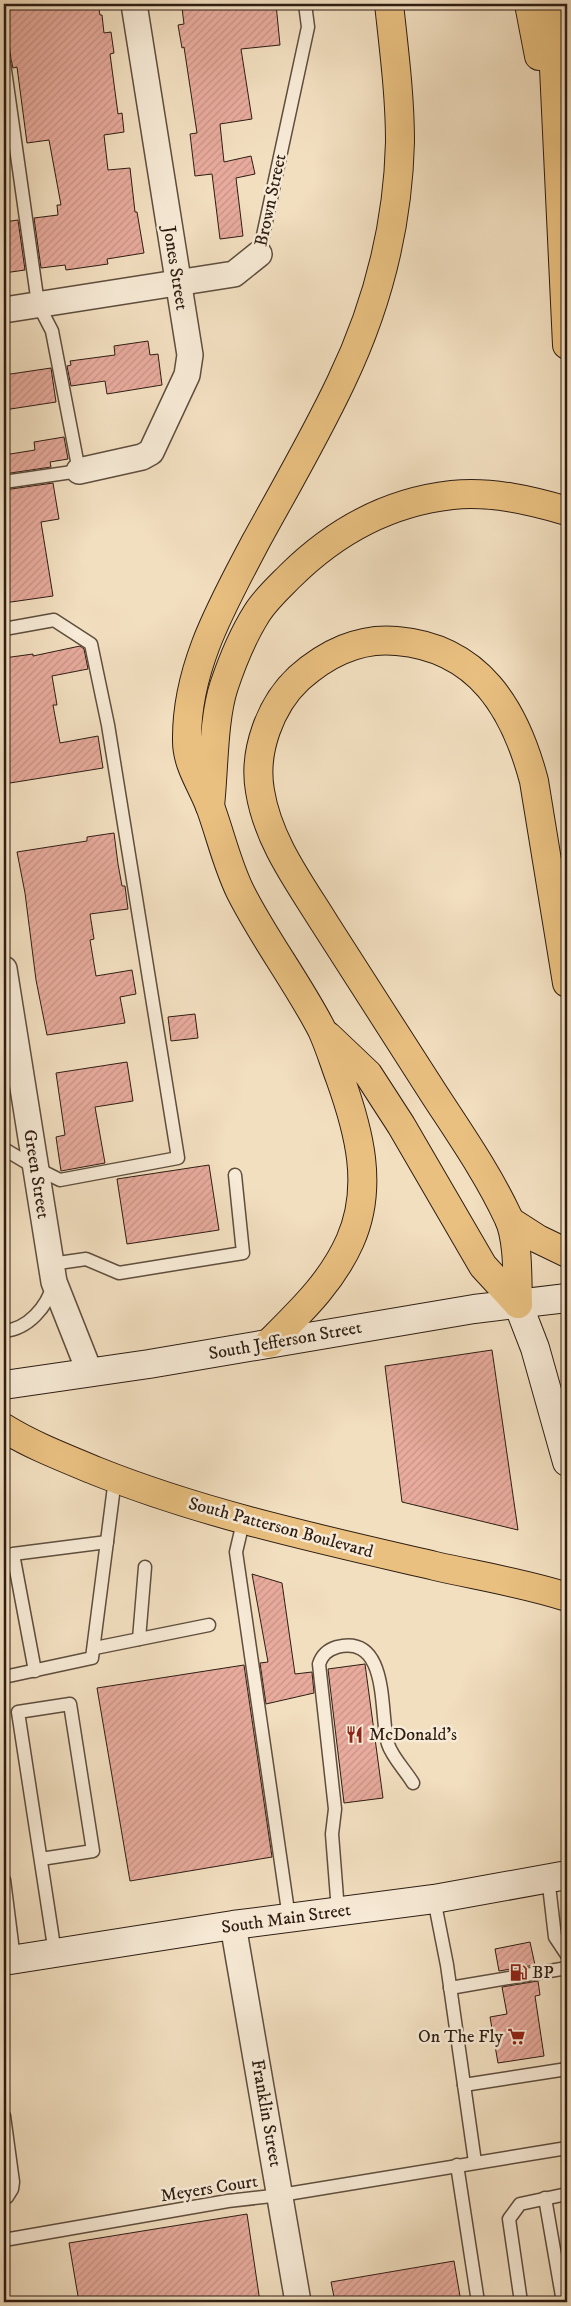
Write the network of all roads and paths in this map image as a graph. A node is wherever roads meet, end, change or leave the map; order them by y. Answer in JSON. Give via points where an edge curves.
{"nodes":[{"id":1,"x":134,"y":4,"type":"edge"},
{"id":2,"x":305,"y":4,"type":"edge"},
{"id":3,"x":388,"y":4,"type":"edge"},
{"id":4,"x":530,"y":4,"type":"edge"},
{"id":5,"x":551,"y":4,"type":"edge"},
{"id":6,"x":4,"y":63,"type":"edge"},
{"id":7,"x":558,"y":157,"type":"junction"},
{"id":8,"x":259,"y":254,"type":"joint"},
{"id":9,"x":178,"y":284,"type":"junction"},
{"id":10,"x":38,"y":304,"type":"junction"},
{"id":11,"x":4,"y":310,"type":"edge"},
{"id":12,"x":567,"y":345,"type":"edge"},
{"id":13,"x":79,"y":471,"type":"junction"},
{"id":14,"x":4,"y":482,"type":"edge"},
{"id":15,"x":567,"y":510,"type":"edge"},
{"id":16,"x":4,"y":628,"type":"edge"},
{"id":17,"x":210,"y":806,"type":"junction"},
{"id":18,"x":4,"y":969,"type":"edge"},
{"id":19,"x":567,"y":983,"type":"edge"},
{"id":20,"x":321,"y":1029,"type":"junction"},
{"id":21,"x":4,"y":1149,"type":"edge"},
{"id":22,"x":36,"y":1168,"type":"junction"},
{"id":23,"x":235,"y":1175,"type":"dead end"},
{"id":24,"x":510,"y":1221,"type":"junction"},
{"id":25,"x":567,"y":1253,"type":"edge"},
{"id":26,"x":53,"y":1273,"type":"junction"},
{"id":27,"x":567,"y":1298,"type":"edge"},
{"id":28,"x":518,"y":1304,"type":"junction"},
{"id":29,"x":4,"y":1330,"type":"edge"},
{"id":30,"x":269,"y":1344,"type":"junction"},
{"id":31,"x":90,"y":1373,"type":"junction"},
{"id":32,"x":4,"y":1385,"type":"edge"},
{"id":33,"x":4,"y":1428,"type":"edge"},
{"id":34,"x":567,"y":1462,"type":"edge"},
{"id":35,"x":115,"y":1478,"type":"junction"},
{"id":36,"x":244,"y":1518,"type":"junction"},
{"id":37,"x":107,"y":1542,"type":"junction"},
{"id":38,"x":146,"y":1567,"type":"dead end"},
{"id":39,"x":567,"y":1597,"type":"edge"},
{"id":40,"x":209,"y":1625,"type":"dead end"},
{"id":41,"x":139,"y":1639,"type":"junction"},
{"id":42,"x":95,"y":1648,"type":"junction"},
{"id":43,"x":35,"y":1671,"type":"junction"},
{"id":44,"x":4,"y":1677,"type":"edge"},
{"id":45,"x":413,"y":1783,"type":"dead end"},
{"id":46,"x":42,"y":1859,"type":"junction"},
{"id":47,"x":558,"y":1876,"type":"edge"},
{"id":48,"x":4,"y":1880,"type":"edge"},
{"id":49,"x":434,"y":1899,"type":"junction"},
{"id":50,"x":338,"y":1911,"type":"junction"},
{"id":51,"x":289,"y":1918,"type":"junction"},
{"id":52,"x":234,"y":1925,"type":"junction"},
{"id":53,"x":55,"y":1953,"type":"junction"},
{"id":54,"x":567,"y":1955,"type":"edge"},
{"id":55,"x":9,"y":1960,"type":"edge"},
{"id":56,"x":567,"y":1968,"type":"edge"},
{"id":57,"x":450,"y":1988,"type":"junction"},
{"id":58,"x":567,"y":2069,"type":"edge"},
{"id":59,"x":464,"y":2085,"type":"junction"},
{"id":60,"x":4,"y":2116,"type":"edge"},
{"id":61,"x":567,"y":2148,"type":"edge"},
{"id":62,"x":475,"y":2162,"type":"junction"},
{"id":63,"x":457,"y":2165,"type":"junction"},
{"id":64,"x":567,"y":2194,"type":"edge"},
{"id":65,"x":281,"y":2195,"type":"junction"},
{"id":66,"x":4,"y":2198,"type":"edge"},
{"id":67,"x":545,"y":2198,"type":"junction"},
{"id":68,"x":4,"y":2240,"type":"edge"},
{"id":69,"x":298,"y":2302,"type":"edge"},
{"id":70,"x":478,"y":2302,"type":"edge"},
{"id":71,"x":521,"y":2302,"type":"edge"},
{"id":72,"x":563,"y":2302,"type":"edge"}],
"edges":[{"from":1,"to":9,"type":"street","name":"Jones Street"},
{"from":2,"to":8,"type":"lane","name":"Brown Street","via":[[308,27]]},
{"from":3,"to":17,"type":"main road","via":[[398,88],[400,143],[395,201],[385,258],[373,303],[344,376],[208,633],[191,688],[186,744],[196,778]]},
{"from":4,"to":7,"type":"main road"},
{"from":5,"to":7,"type":"main road"},
{"from":6,"to":10,"type":"lane"},
{"from":7,"to":12,"type":"main road"},
{"from":8,"to":9,"type":"street","name":"Brown Street","via":[[234,274]]},
{"from":9,"to":10,"type":"street","name":"Brown Street"},
{"from":9,"to":13,"type":"street","name":"Jones Street","via":[[190,355],[187,374],[151,452],[142,457]]},
{"from":10,"to":11,"type":"street","name":"Brown Street"},
{"from":10,"to":13,"type":"lane","via":[[52,331]]},
{"from":13,"to":14,"type":"lane"},
{"from":15,"to":17,"type":"main road","via":[[505,496],[452,495],[415,502],[379,514],[346,530],[310,556],[257,613],[224,687],[217,723]]},
{"from":16,"to":22,"type":"lane","via":[[54,620],[91,644],[108,725],[178,1158],[60,1180]]},
{"from":17,"to":20,"type":"main road","via":[[224,854],[242,894]]},
{"from":18,"to":22,"type":"street","name":"Green Street"},
{"from":19,"to":24,"type":"main road","via":[[534,781],[513,721],[496,693],[475,671],[452,656],[425,645],[395,640],[368,642],[343,649],[316,663],[292,684],[276,706],[265,732],[259,789],[268,823],[279,849],[483,1170]]},
{"from":20,"to":28,"type":"main road","via":[[368,1074],[483,1266]]},
{"from":20,"to":30,"type":"main road","via":[[358,1134],[363,1166],[360,1209],[350,1242],[336,1268],[320,1291]]},
{"from":21,"to":22,"type":"lane"},
{"from":22,"to":26,"type":"street","name":"Green Street"},
{"from":23,"to":26,"type":"lane","via":[[244,1253],[119,1273],[86,1259]]},
{"from":24,"to":25,"type":"main road"},
{"from":24,"to":28,"type":"main road","via":[[517,1262]]},
{"from":26,"to":29,"type":"lane","via":[[43,1308],[28,1322]]},
{"from":26,"to":31,"type":"street","name":"Green Street"},
{"from":27,"to":28,"type":"street","name":"South Jefferson Street"},
{"from":28,"to":30,"type":"street","name":"South Jefferson Street","via":[[474,1308]]},
{"from":28,"to":34,"type":"street","via":[[535,1348]]},
{"from":30,"to":31,"type":"street","name":"South Jefferson Street"},
{"from":31,"to":32,"type":"street","name":"South Jefferson Street"},
{"from":33,"to":35,"type":"main road","name":"South Patterson Boulevard","via":[[45,1450]]},
{"from":35,"to":36,"type":"main road","name":"South Patterson Boulevard","via":[[161,1495]]},
{"from":35,"to":37,"type":"lane"},
{"from":36,"to":39,"type":"main road","name":"South Patterson Boulevard"},
{"from":36,"to":51,"type":"lane","via":[[236,1552]]},
{"from":37,"to":42,"type":"lane"},
{"from":37,"to":43,"type":"lane","via":[[13,1554]]},
{"from":38,"to":41,"type":"lane"},
{"from":40,"to":41,"type":"lane"},
{"from":41,"to":42,"type":"lane"},
{"from":42,"to":43,"type":"lane","via":[[92,1658]]},
{"from":43,"to":44,"type":"lane"},
{"from":45,"to":50,"type":"lane","via":[[388,1745],[378,1672],[366,1652],[345,1645],[329,1650],[319,1664],[336,1809],[332,1834]]},
{"from":46,"to":46,"type":"lane","via":[[93,1851],[70,1704],[18,1712]]},
{"from":46,"to":53,"type":"lane"},
{"from":47,"to":49,"type":"street","name":"South Main Street"},
{"from":47,"to":54,"type":"lane","via":[[555,1937]]},
{"from":48,"to":55,"type":"lane"},
{"from":49,"to":50,"type":"street","name":"South Main Street"},
{"from":49,"to":57,"type":"lane"},
{"from":50,"to":51,"type":"street","name":"South Main Street"},
{"from":51,"to":52,"type":"street","name":"South Main Street"},
{"from":52,"to":53,"type":"street","name":"South Main Street"},
{"from":52,"to":65,"type":"street","name":"Franklin Street"},
{"from":53,"to":55,"type":"street","name":"South Main Street"},
{"from":56,"to":57,"type":"lane"},
{"from":57,"to":59,"type":"lane"},
{"from":58,"to":59,"type":"lane"},
{"from":59,"to":62,"type":"lane"},
{"from":60,"to":66,"type":"lane","via":[[13,2182],[12,2189]]},
{"from":61,"to":62,"type":"lane","name":"Meyers Court"},
{"from":62,"to":63,"type":"lane","name":"Meyers Court"},
{"from":63,"to":65,"type":"lane","name":"Meyers Court"},
{"from":63,"to":70,"type":"lane"},
{"from":64,"to":67,"type":"lane"},
{"from":65,"to":68,"type":"lane","name":"Meyers Court","via":[[228,2201]]},
{"from":65,"to":69,"type":"street","name":"Franklin Street"},
{"from":67,"to":71,"type":"lane","via":[[520,2204],[509,2220]]},
{"from":67,"to":72,"type":"lane"}]}
